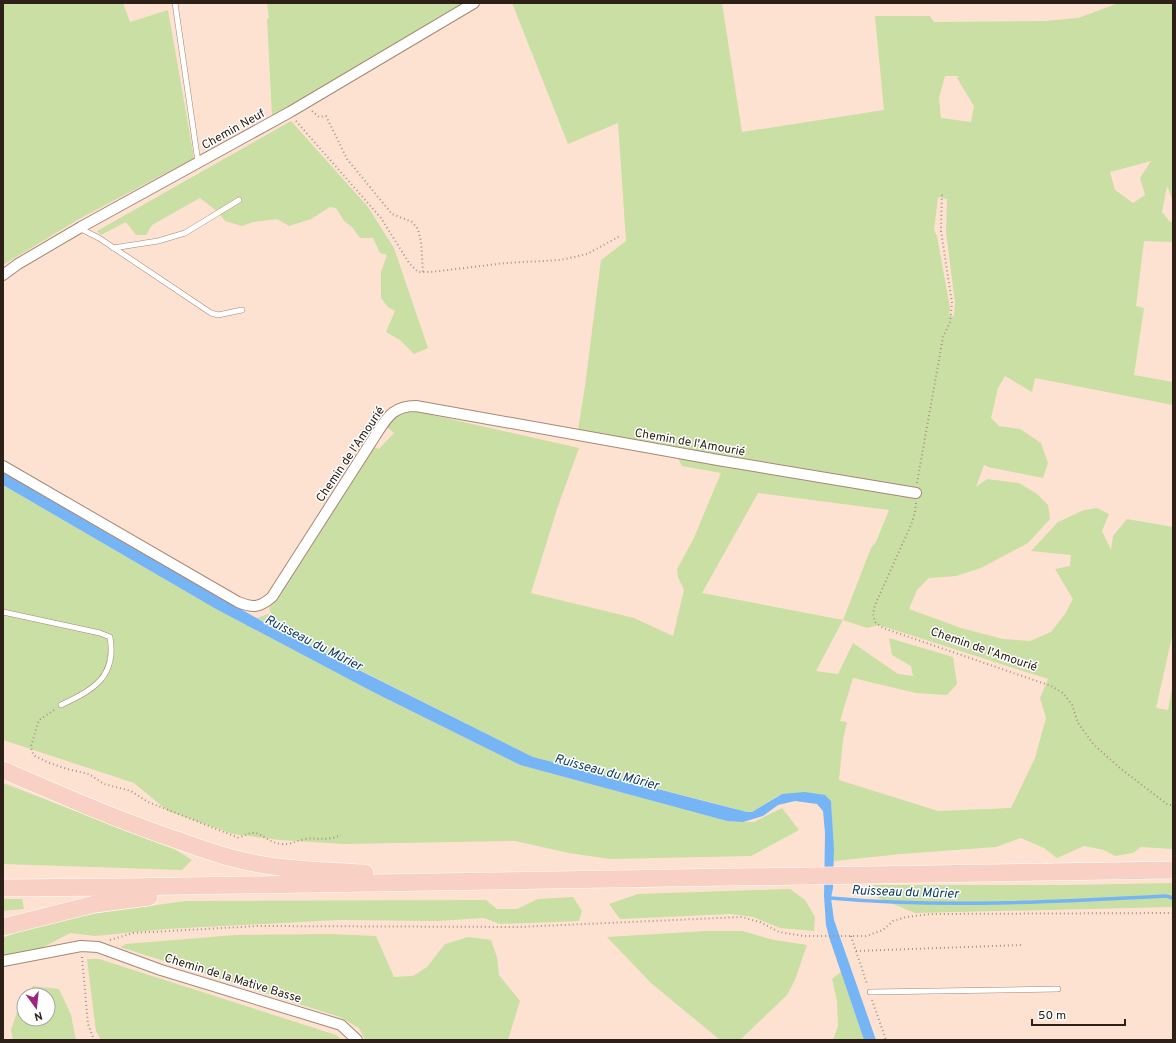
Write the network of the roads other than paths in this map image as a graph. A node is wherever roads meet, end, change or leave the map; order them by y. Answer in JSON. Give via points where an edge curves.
{"nodes":[{"id":1,"x":175,"y":3,"type":"edge"},
{"id":2,"x":474,"y":3,"type":"edge"},
{"id":3,"x":198,"y":162,"type":"junction"},
{"id":4,"x":239,"y":200,"type":"dead end"},
{"id":5,"x":79,"y":228,"type":"junction"},
{"id":6,"x":113,"y":248,"type":"junction"},
{"id":7,"x":3,"y":275,"type":"edge"},
{"id":8,"x":242,"y":310,"type":"dead end"},
{"id":9,"x":3,"y":466,"type":"edge"},
{"id":10,"x":916,"y":493,"type":"road end"},
{"id":11,"x":3,"y":612,"type":"edge"},
{"id":12,"x":61,"y":705,"type":"road end"},
{"id":13,"x":3,"y":770,"type":"edge"},
{"id":14,"x":1173,"y":870,"type":"edge"},
{"id":15,"x":495,"y":880,"type":"junction"},
{"id":16,"x":403,"y":883,"type":"junction"},
{"id":17,"x":3,"y":888,"type":"edge"},
{"id":18,"x":3,"y":926,"type":"edge"},
{"id":19,"x":3,"y":961,"type":"edge"},
{"id":20,"x":1058,"y":989,"type":"dead end"},
{"id":21,"x":870,"y":992,"type":"dead end"},
{"id":22,"x":357,"y":1040,"type":"edge"}],
"edges":[{"from":1,"to":3,"type":"lane"},
{"from":2,"to":3,"type":"street","name":"Chemin Neuf","via":[[288,113]]},
{"from":3,"to":5,"type":"street","name":"Chemin Neuf"},
{"from":4,"to":6,"type":"lane","via":[[185,233],[158,241]]},
{"from":5,"to":6,"type":"lane"},
{"from":5,"to":7,"type":"street","name":"Chemin Neuf"},
{"from":6,"to":8,"type":"lane","via":[[210,313],[218,315]]},
{"from":9,"to":10,"type":"street","name":"Chemin de l'Amourié","via":[[249,606],[262,605],[272,597],[390,414],[405,406]]},
{"from":11,"to":12,"type":"lane","via":[[110,637],[108,672],[88,692]]},
{"from":13,"to":15,"type":"highway","via":[[104,813],[244,861],[288,869]]},
{"from":14,"to":15,"type":"highway"},
{"from":15,"to":16,"type":"highway"},
{"from":16,"to":17,"type":"highway"},
{"from":16,"to":18,"type":"highway","via":[[139,897],[95,904]]},
{"from":19,"to":22,"type":"street","name":"Chemin de la Mative Basse","via":[[81,946],[98,947],[161,970],[341,1025]]},
{"from":20,"to":21,"type":"lane"}]}
